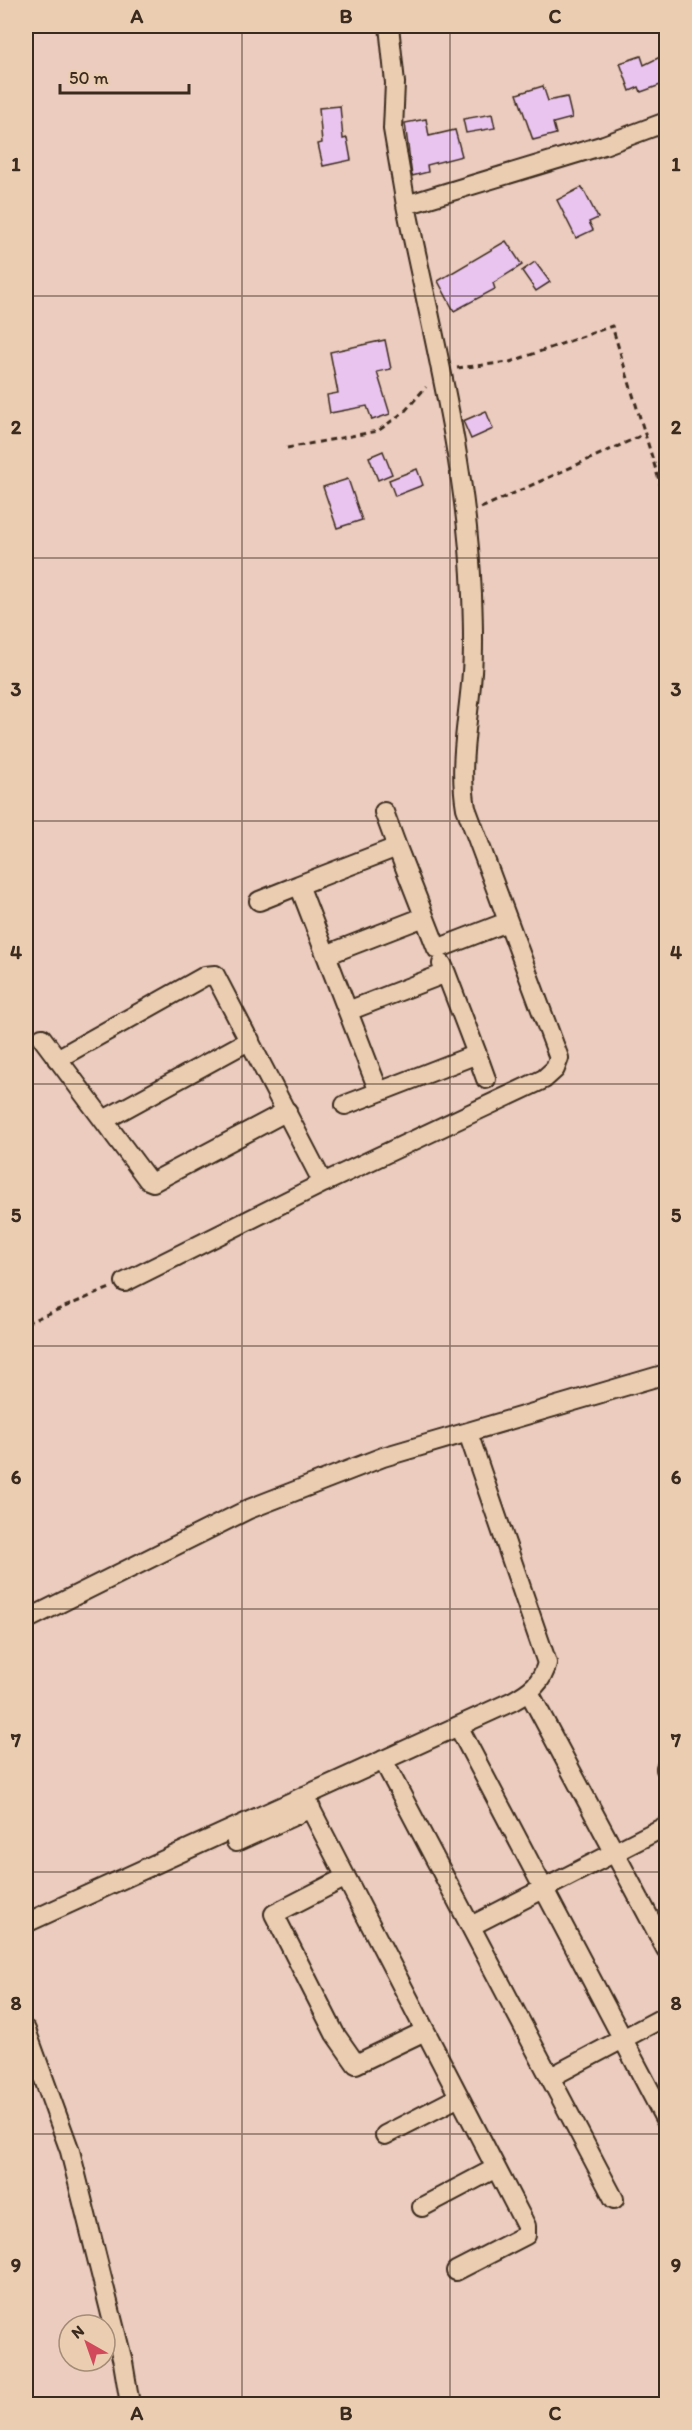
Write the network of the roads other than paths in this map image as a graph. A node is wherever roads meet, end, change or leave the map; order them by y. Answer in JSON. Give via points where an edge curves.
{"nodes":[{"id":1,"x":389,"y":26,"type":"edge"},
{"id":2,"x":666,"y":122,"type":"edge"},
{"id":3,"x":406,"y":205,"type":"junction"},
{"id":4,"x":384,"y":812,"type":"dead end"},
{"id":5,"x":397,"y":847,"type":"junction"},
{"id":6,"x":299,"y":885,"type":"junction"},
{"id":7,"x":259,"y":901,"type":"dead end"},
{"id":8,"x":424,"y":917,"type":"junction"},
{"id":9,"x":507,"y":921,"type":"junction"},
{"id":10,"x":436,"y":949,"type":"junction"},
{"id":11,"x":326,"y":955,"type":"junction"},
{"id":12,"x":446,"y":973,"type":"junction"},
{"id":13,"x":348,"y":1011,"type":"junction"},
{"id":14,"x":42,"y":1038,"type":"dead end"},
{"id":15,"x":250,"y":1040,"type":"junction"},
{"id":16,"x":477,"y":1054,"type":"junction"},
{"id":17,"x":57,"y":1059,"type":"junction"},
{"id":18,"x":486,"y":1079,"type":"dead end"},
{"id":19,"x":379,"y":1092,"type":"junction"},
{"id":20,"x":345,"y":1106,"type":"dead end"},
{"id":21,"x":287,"y":1111,"type":"junction"},
{"id":22,"x":104,"y":1120,"type":"junction"},
{"id":23,"x":323,"y":1183,"type":"junction"},
{"id":24,"x":125,"y":1282,"type":"road end"},
{"id":25,"x":666,"y":1374,"type":"edge"},
{"id":26,"x":468,"y":1433,"type":"junction"},
{"id":27,"x":26,"y":1620,"type":"edge"},
{"id":28,"x":529,"y":1692,"type":"junction"},
{"id":29,"x":458,"y":1726,"type":"junction"},
{"id":30,"x":383,"y":1760,"type":"junction"},
{"id":31,"x":308,"y":1802,"type":"junction"},
{"id":32,"x":666,"y":1826,"type":"edge"},
{"id":33,"x":236,"y":1842,"type":"dead end"},
{"id":34,"x":615,"y":1853,"type":"junction"},
{"id":35,"x":346,"y":1877,"type":"junction"},
{"id":36,"x":544,"y":1889,"type":"junction"},
{"id":37,"x":26,"y":1923,"type":"edge"},
{"id":38,"x":471,"y":1926,"type":"junction"},
{"id":39,"x":666,"y":1949,"type":"edge"},
{"id":40,"x":666,"y":2016,"type":"edge"},
{"id":41,"x":26,"y":2030,"type":"edge"},
{"id":42,"x":425,"y":2031,"type":"junction"},
{"id":43,"x":624,"y":2039,"type":"junction"},
{"id":44,"x":551,"y":2077,"type":"junction"},
{"id":45,"x":459,"y":2097,"type":"junction"},
{"id":46,"x":666,"y":2121,"type":"edge"},
{"id":47,"x":385,"y":2135,"type":"dead end"},
{"id":48,"x":496,"y":2168,"type":"junction"},
{"id":49,"x":614,"y":2199,"type":"dead end"},
{"id":50,"x":422,"y":2207,"type":"dead end"},
{"id":51,"x":456,"y":2271,"type":"dead end"},
{"id":52,"x":130,"y":2404,"type":"edge"}],
"edges":[{"from":1,"to":3,"type":"street","via":[[395,83],[393,135]]},
{"from":2,"to":3,"type":"street","via":[[604,145]]},
{"from":3,"to":9,"type":"street","via":[[451,420],[472,593],[473,669],[461,766],[463,788],[466,808]]},
{"from":4,"to":5,"type":"street"},
{"from":5,"to":6,"type":"street"},
{"from":5,"to":8,"type":"street"},
{"from":6,"to":7,"type":"street"},
{"from":6,"to":11,"type":"street"},
{"from":8,"to":10,"type":"street"},
{"from":8,"to":11,"type":"street"},
{"from":9,"to":10,"type":"street"},
{"from":9,"to":23,"type":"street","via":[[559,1058],[555,1069],[544,1079]]},
{"from":10,"to":12,"type":"street"},
{"from":11,"to":13,"type":"street"},
{"from":12,"to":13,"type":"street"},
{"from":12,"to":16,"type":"street"},
{"from":13,"to":19,"type":"street"},
{"from":14,"to":17,"type":"street"},
{"from":15,"to":17,"type":"street","via":[[217,977],[209,974]]},
{"from":15,"to":21,"type":"street"},
{"from":15,"to":22,"type":"street"},
{"from":16,"to":18,"type":"street"},
{"from":16,"to":19,"type":"street"},
{"from":17,"to":22,"type":"street"},
{"from":19,"to":20,"type":"street"},
{"from":21,"to":22,"type":"street","via":[[153,1182]]},
{"from":21,"to":23,"type":"street"},
{"from":23,"to":24,"type":"street"},
{"from":25,"to":26,"type":"street"},
{"from":26,"to":27,"type":"street","via":[[382,1457],[249,1509]]},
{"from":26,"to":28,"type":"street","via":[[547,1663],[543,1676]]},
{"from":28,"to":29,"type":"street"},
{"from":28,"to":34,"type":"street"},
{"from":29,"to":30,"type":"street"},
{"from":29,"to":36,"type":"street"},
{"from":30,"to":31,"type":"street"},
{"from":30,"to":38,"type":"street"},
{"from":31,"to":33,"type":"street"},
{"from":31,"to":35,"type":"street"},
{"from":31,"to":37,"type":"street"},
{"from":32,"to":34,"type":"street"},
{"from":34,"to":36,"type":"street"},
{"from":34,"to":39,"type":"street"},
{"from":35,"to":42,"type":"street"},
{"from":35,"to":42,"type":"street","via":[[274,1914],[335,2034],[356,2064]]},
{"from":36,"to":38,"type":"street"},
{"from":36,"to":43,"type":"street"},
{"from":38,"to":44,"type":"street"},
{"from":40,"to":43,"type":"street"},
{"from":41,"to":52,"type":"street","via":[[70,2151]]},
{"from":42,"to":45,"type":"street"},
{"from":43,"to":44,"type":"street"},
{"from":43,"to":46,"type":"street"},
{"from":44,"to":49,"type":"street"},
{"from":45,"to":47,"type":"street"},
{"from":45,"to":48,"type":"street"},
{"from":48,"to":50,"type":"street"},
{"from":48,"to":51,"type":"street","via":[[526,2226],[526,2235]]}]}
